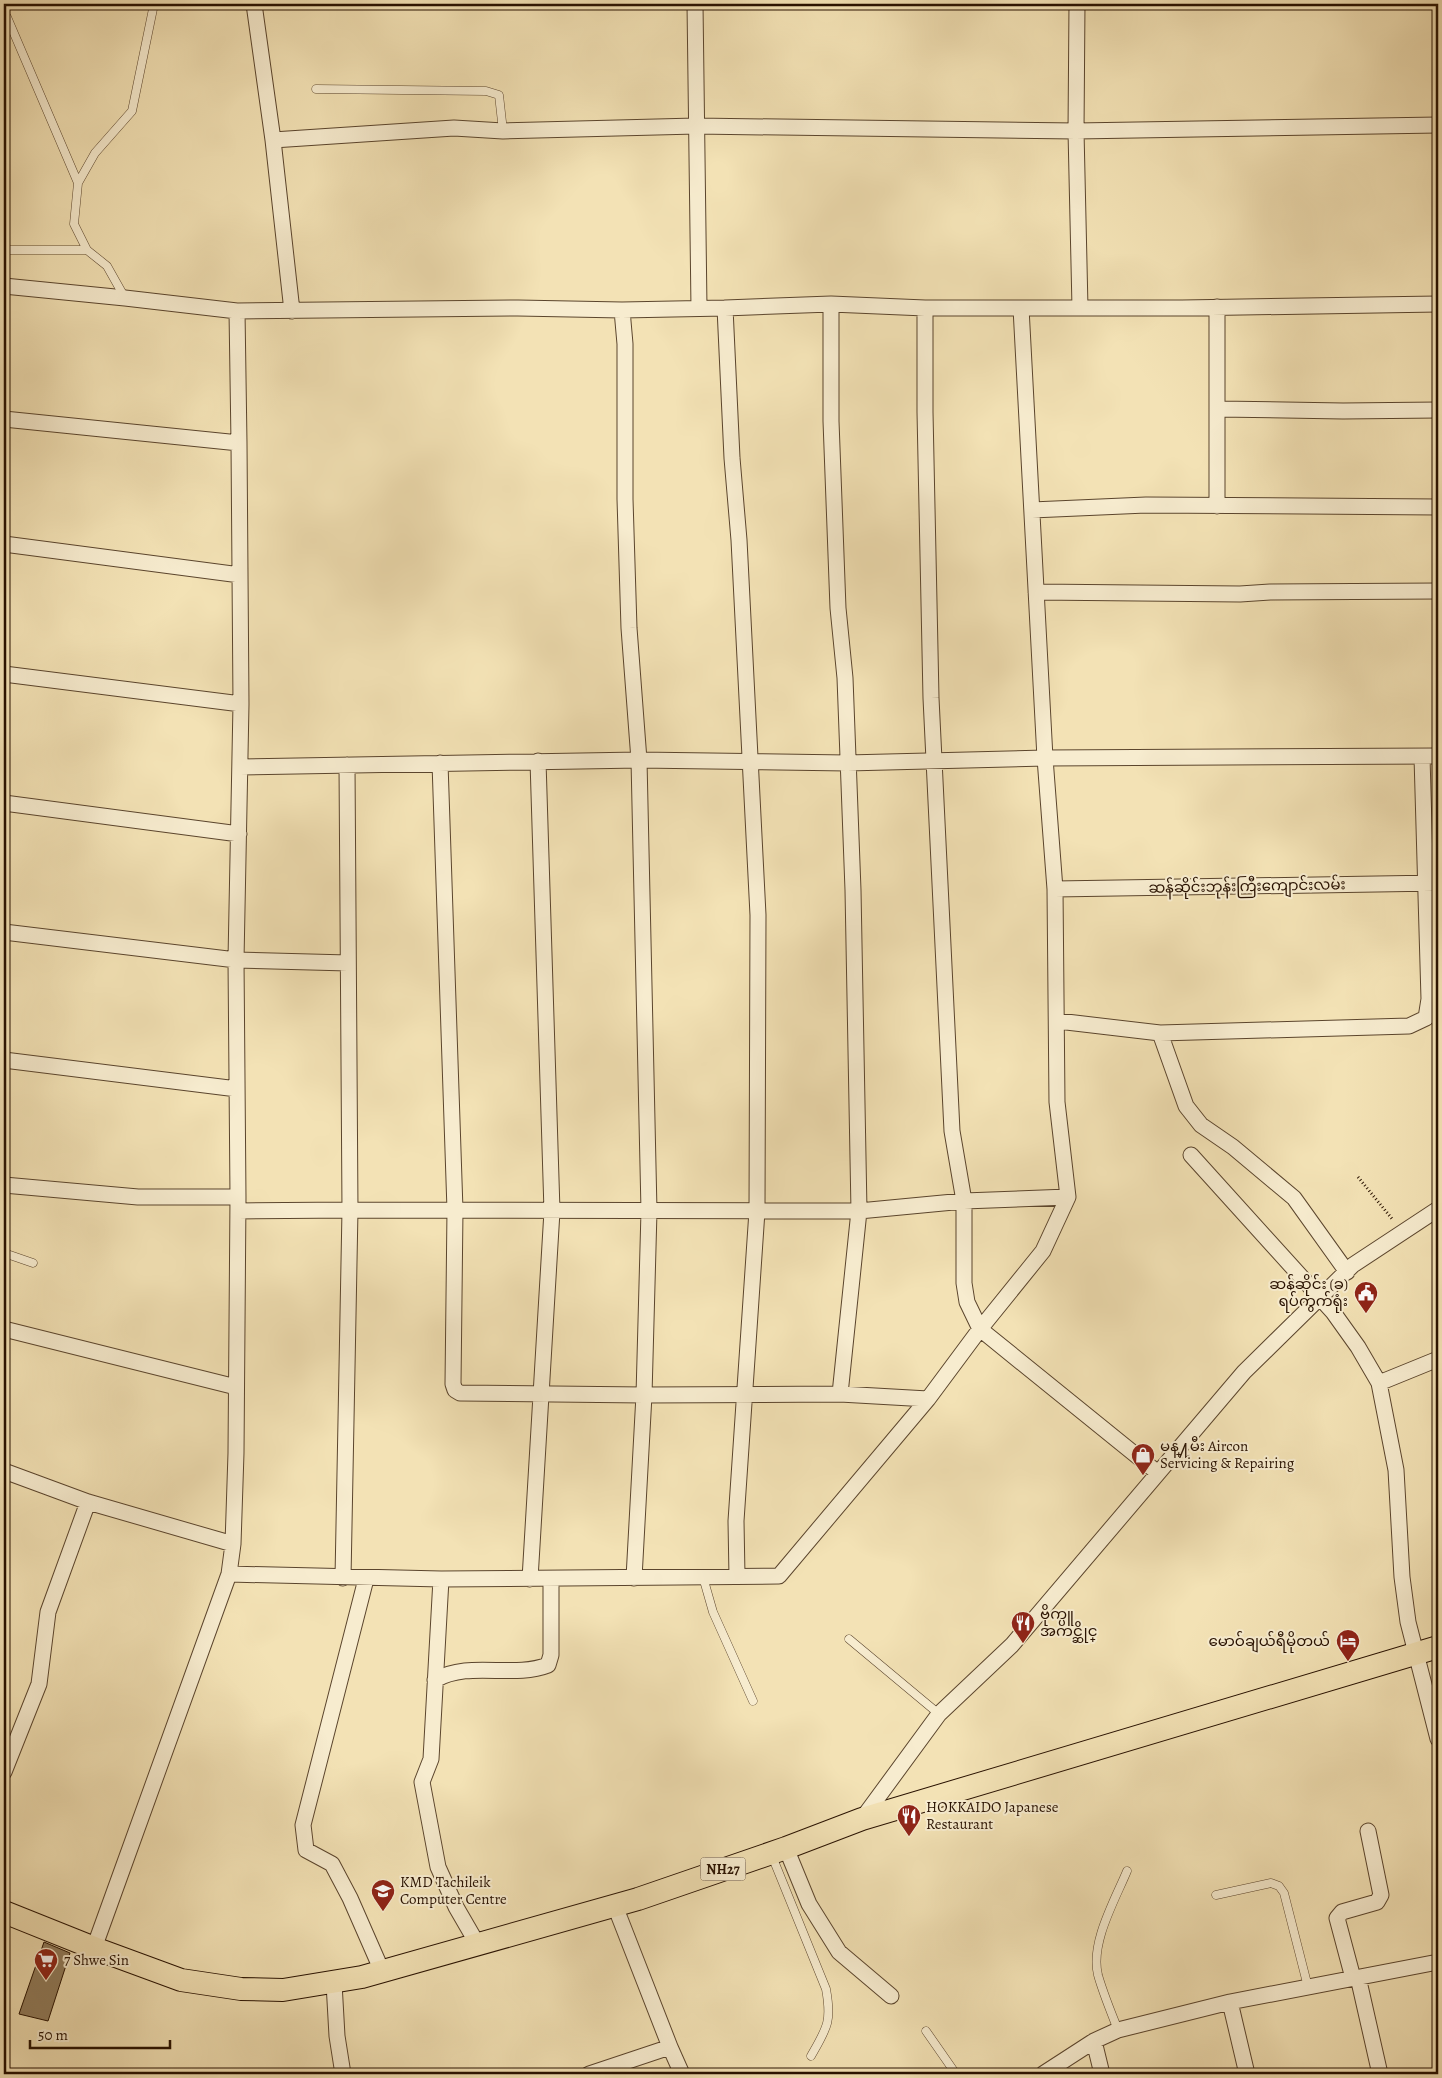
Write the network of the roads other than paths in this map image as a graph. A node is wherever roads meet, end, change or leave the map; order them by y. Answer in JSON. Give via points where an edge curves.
{"nodes":[{"id":1,"x":154,"y":4,"type":"edge"},
{"id":2,"x":254,"y":4,"type":"edge"},
{"id":3,"x":695,"y":4,"type":"edge"},
{"id":4,"x":1077,"y":4,"type":"edge"},
{"id":5,"x":7,"y":17,"type":"dead end"},
{"id":6,"x":316,"y":89,"type":"dead end"},
{"id":7,"x":1438,"y":125,"type":"edge"},
{"id":8,"x":696,"y":126,"type":"junction"},
{"id":9,"x":503,"y":131,"type":"junction"},
{"id":10,"x":1076,"y":131,"type":"junction"},
{"id":11,"x":273,"y":140,"type":"junction"},
{"id":12,"x":78,"y":183,"type":"junction"},
{"id":13,"x":4,"y":250,"type":"edge"},
{"id":14,"x":87,"y":250,"type":"junction"},
{"id":15,"x":4,"y":286,"type":"edge"},
{"id":16,"x":125,"y":298,"type":"junction"},
{"id":17,"x":831,"y":304,"type":"junction"},
{"id":18,"x":1438,"y":304,"type":"edge"},
{"id":19,"x":1217,"y":307,"type":"junction"},
{"id":20,"x":700,"y":308,"type":"junction"},
{"id":21,"x":725,"y":308,"type":"junction"},
{"id":22,"x":925,"y":308,"type":"junction"},
{"id":23,"x":1021,"y":308,"type":"junction"},
{"id":24,"x":1080,"y":308,"type":"junction"},
{"id":25,"x":622,"y":310,"type":"junction"},
{"id":26,"x":236,"y":311,"type":"junction"},
{"id":27,"x":292,"y":311,"type":"junction"},
{"id":28,"x":1218,"y":409,"type":"junction"},
{"id":29,"x":1438,"y":410,"type":"edge"},
{"id":30,"x":4,"y":419,"type":"edge"},
{"id":31,"x":239,"y":444,"type":"junction"},
{"id":32,"x":1217,"y":506,"type":"junction"},
{"id":33,"x":1438,"y":507,"type":"edge"},
{"id":34,"x":1032,"y":510,"type":"junction"},
{"id":35,"x":4,"y":544,"type":"edge"},
{"id":36,"x":240,"y":575,"type":"junction"},
{"id":37,"x":1036,"y":592,"type":"junction"},
{"id":38,"x":1438,"y":592,"type":"edge"},
{"id":39,"x":4,"y":674,"type":"edge"},
{"id":40,"x":241,"y":704,"type":"junction"},
{"id":41,"x":1438,"y":756,"type":"edge"},
{"id":42,"x":1422,"y":757,"type":"junction"},
{"id":43,"x":1045,"y":758,"type":"junction"},
{"id":44,"x":639,"y":760,"type":"junction"},
{"id":45,"x":934,"y":760,"type":"junction"},
{"id":46,"x":538,"y":761,"type":"junction"},
{"id":47,"x":750,"y":762,"type":"junction"},
{"id":48,"x":440,"y":763,"type":"junction"},
{"id":49,"x":847,"y":763,"type":"junction"},
{"id":50,"x":347,"y":765,"type":"junction"},
{"id":51,"x":240,"y":767,"type":"junction"},
{"id":52,"x":4,"y":803,"type":"edge"},
{"id":53,"x":239,"y":834,"type":"junction"},
{"id":54,"x":1431,"y":883,"type":"edge"},
{"id":55,"x":1055,"y":888,"type":"junction"},
{"id":56,"x":4,"y":932,"type":"edge"},
{"id":57,"x":236,"y":960,"type":"junction"},
{"id":58,"x":348,"y":963,"type":"junction"},
{"id":59,"x":1434,"y":999,"type":"edge"},
{"id":60,"x":1058,"y":1021,"type":"junction"},
{"id":61,"x":1160,"y":1033,"type":"junction"},
{"id":62,"x":4,"y":1060,"type":"edge"},
{"id":63,"x":237,"y":1089,"type":"junction"},
{"id":64,"x":1191,"y":1155,"type":"dead end"},
{"id":65,"x":4,"y":1185,"type":"edge"},
{"id":66,"x":1068,"y":1197,"type":"junction"},
{"id":67,"x":964,"y":1200,"type":"junction"},
{"id":68,"x":238,"y":1204,"type":"junction"},
{"id":69,"x":1438,"y":1209,"type":"edge"},
{"id":70,"x":350,"y":1210,"type":"junction"},
{"id":71,"x":454,"y":1210,"type":"junction"},
{"id":72,"x":552,"y":1211,"type":"junction"},
{"id":73,"x":649,"y":1211,"type":"junction"},
{"id":74,"x":757,"y":1211,"type":"junction"},
{"id":75,"x":859,"y":1211,"type":"junction"},
{"id":76,"x":4,"y":1254,"type":"edge"},
{"id":77,"x":34,"y":1263,"type":"dead end"},
{"id":78,"x":1347,"y":1272,"type":"junction"},
{"id":79,"x":1319,"y":1298,"type":"junction"},
{"id":80,"x":4,"y":1329,"type":"edge"},
{"id":81,"x":980,"y":1329,"type":"junction"},
{"id":82,"x":1438,"y":1359,"type":"edge"},
{"id":83,"x":1379,"y":1383,"type":"junction"},
{"id":84,"x":236,"y":1388,"type":"junction"},
{"id":85,"x":542,"y":1394,"type":"junction"},
{"id":86,"x":743,"y":1394,"type":"junction"},
{"id":87,"x":840,"y":1394,"type":"junction"},
{"id":88,"x":644,"y":1395,"type":"junction"},
{"id":89,"x":928,"y":1399,"type":"junction"},
{"id":90,"x":4,"y":1470,"type":"edge"},
{"id":91,"x":1158,"y":1473,"type":"junction"},
{"id":92,"x":88,"y":1502,"type":"junction"},
{"id":93,"x":233,"y":1544,"type":"junction"},
{"id":94,"x":229,"y":1574,"type":"junction"},
{"id":95,"x":737,"y":1576,"type":"junction"},
{"id":96,"x":704,"y":1577,"type":"junction"},
{"id":97,"x":344,"y":1578,"type":"junction"},
{"id":98,"x":551,"y":1578,"type":"junction"},
{"id":99,"x":634,"y":1578,"type":"junction"},
{"id":100,"x":366,"y":1579,"type":"junction"},
{"id":101,"x":530,"y":1579,"type":"junction"},
{"id":102,"x":441,"y":1580,"type":"junction"},
{"id":103,"x":849,"y":1639,"type":"dead end"},
{"id":104,"x":1428,"y":1650,"type":"edge"},
{"id":105,"x":436,"y":1680,"type":"junction"},
{"id":106,"x":753,"y":1701,"type":"dead end"},
{"id":107,"x":939,"y":1714,"type":"junction"},
{"id":108,"x":1438,"y":1739,"type":"edge"},
{"id":109,"x":4,"y":1772,"type":"edge"},
{"id":110,"x":862,"y":1819,"type":"junction"},
{"id":111,"x":1368,"y":1831,"type":"dead end"},
{"id":112,"x":779,"y":1850,"type":"junction"},
{"id":113,"x":1127,"y":1871,"type":"dead end"},
{"id":114,"x":1216,"y":1895,"type":"dead end"},
{"id":115,"x":615,"y":1906,"type":"junction"},
{"id":116,"x":4,"y":1912,"type":"edge"},
{"id":117,"x":478,"y":1945,"type":"junction"},
{"id":118,"x":94,"y":1948,"type":"junction"},
{"id":119,"x":1438,"y":1962,"type":"edge"},
{"id":120,"x":382,"y":1971,"type":"junction"},
{"id":121,"x":1356,"y":1978,"type":"junction"},
{"id":122,"x":334,"y":1983,"type":"junction"},
{"id":123,"x":1308,"y":1987,"type":"junction"},
{"id":124,"x":891,"y":1996,"type":"dead end"},
{"id":125,"x":1230,"y":2002,"type":"junction"},
{"id":126,"x":1118,"y":2030,"type":"junction"},
{"id":127,"x":926,"y":2031,"type":"dead end"},
{"id":128,"x":1094,"y":2040,"type":"junction"},
{"id":129,"x":670,"y":2047,"type":"junction"},
{"id":130,"x":811,"y":2056,"type":"dead end"},
{"id":131,"x":343,"y":2074,"type":"edge"},
{"id":132,"x":589,"y":2074,"type":"edge"},
{"id":133,"x":682,"y":2074,"type":"edge"},
{"id":134,"x":956,"y":2074,"type":"edge"},
{"id":135,"x":1044,"y":2074,"type":"edge"},
{"id":136,"x":1102,"y":2074,"type":"edge"},
{"id":137,"x":1247,"y":2074,"type":"edge"},
{"id":138,"x":1380,"y":2074,"type":"edge"}],
"edges":[{"from":1,"to":12,"type":"lane","via":[[132,111],[95,153]]},
{"from":2,"to":11,"type":"street"},
{"from":3,"to":8,"type":"street"},
{"from":4,"to":10,"type":"street"},
{"from":5,"to":12,"type":"lane"},
{"from":6,"to":9,"type":"lane","via":[[486,91],[499,95]]},
{"from":7,"to":10,"type":"street"},
{"from":8,"to":9,"type":"street"},
{"from":8,"to":10,"type":"street"},
{"from":8,"to":20,"type":"street"},
{"from":9,"to":11,"type":"street","via":[[454,128]]},
{"from":10,"to":24,"type":"street"},
{"from":11,"to":27,"type":"street"},
{"from":12,"to":14,"type":"lane","via":[[74,224]]},
{"from":13,"to":14,"type":"lane"},
{"from":14,"to":16,"type":"lane","via":[[107,266]]},
{"from":15,"to":16,"type":"street"},
{"from":16,"to":26,"type":"street"},
{"from":17,"to":21,"type":"street"},
{"from":17,"to":22,"type":"street"},
{"from":17,"to":49,"type":"street","via":[[831,421]]},
{"from":18,"to":19,"type":"street"},
{"from":19,"to":24,"type":"street"},
{"from":19,"to":28,"type":"street"},
{"from":20,"to":21,"type":"street"},
{"from":20,"to":25,"type":"street"},
{"from":21,"to":47,"type":"street"},
{"from":22,"to":23,"type":"street"},
{"from":22,"to":45,"type":"street"},
{"from":23,"to":24,"type":"street"},
{"from":23,"to":34,"type":"street"},
{"from":25,"to":27,"type":"street"},
{"from":25,"to":44,"type":"street","via":[[629,628]]},
{"from":26,"to":27,"type":"street"},
{"from":26,"to":31,"type":"street"},
{"from":28,"to":29,"type":"street"},
{"from":28,"to":32,"type":"street"},
{"from":30,"to":31,"type":"street"},
{"from":31,"to":36,"type":"street"},
{"from":32,"to":33,"type":"street"},
{"from":32,"to":34,"type":"street","via":[[1146,505]]},
{"from":34,"to":37,"type":"street"},
{"from":35,"to":36,"type":"street"},
{"from":36,"to":40,"type":"street"},
{"from":37,"to":38,"type":"street"},
{"from":37,"to":43,"type":"street"},
{"from":39,"to":40,"type":"street"},
{"from":40,"to":51,"type":"street"},
{"from":41,"to":42,"type":"street"},
{"from":42,"to":43,"type":"street"},
{"from":42,"to":54,"type":"street"},
{"from":43,"to":45,"type":"street"},
{"from":43,"to":55,"type":"street"},
{"from":44,"to":46,"type":"street"},
{"from":44,"to":47,"type":"street"},
{"from":44,"to":73,"type":"street"},
{"from":45,"to":49,"type":"street"},
{"from":45,"to":67,"type":"street","via":[[952,1130]]},
{"from":46,"to":48,"type":"street"},
{"from":46,"to":72,"type":"street"},
{"from":47,"to":49,"type":"street"},
{"from":47,"to":74,"type":"street","via":[[758,915]]},
{"from":48,"to":50,"type":"street"},
{"from":48,"to":71,"type":"street"},
{"from":49,"to":75,"type":"street","via":[[854,900]]},
{"from":50,"to":51,"type":"street"},
{"from":50,"to":58,"type":"street"},
{"from":51,"to":53,"type":"street"},
{"from":52,"to":53,"type":"street"},
{"from":53,"to":57,"type":"street"},
{"from":54,"to":55,"type":"street","name":"ဆန်ဆိုင်းဘုန်းကြီးကျောင်းလမ်း"},
{"from":54,"to":59,"type":"street"},
{"from":55,"to":60,"type":"street"},
{"from":56,"to":57,"type":"street"},
{"from":57,"to":58,"type":"street"},
{"from":57,"to":63,"type":"street"},
{"from":58,"to":70,"type":"street"},
{"from":59,"to":61,"type":"street","via":[[1426,1018],[1409,1026]]},
{"from":60,"to":61,"type":"street"},
{"from":60,"to":66,"type":"street","via":[[1057,1102]]},
{"from":61,"to":78,"type":"street","via":[[1186,1106],[1201,1125],[1294,1198]]},
{"from":62,"to":63,"type":"street"},
{"from":63,"to":68,"type":"street"},
{"from":64,"to":79,"type":"street"},
{"from":65,"to":68,"type":"street"},
{"from":66,"to":67,"type":"street"},
{"from":66,"to":81,"type":"street","via":[[1043,1251]]},
{"from":67,"to":75,"type":"street"},
{"from":67,"to":81,"type":"street","via":[[964,1283],[967,1302]]},
{"from":68,"to":70,"type":"street"},
{"from":68,"to":84,"type":"street"},
{"from":69,"to":78,"type":"street"},
{"from":70,"to":71,"type":"street"},
{"from":70,"to":97,"type":"street"},
{"from":71,"to":72,"type":"street"},
{"from":71,"to":85,"type":"street","via":[[455,1390],[460,1393]]},
{"from":72,"to":73,"type":"street"},
{"from":72,"to":85,"type":"street"},
{"from":73,"to":74,"type":"street"},
{"from":73,"to":88,"type":"street"},
{"from":74,"to":75,"type":"street"},
{"from":74,"to":86,"type":"street"},
{"from":75,"to":87,"type":"street"},
{"from":76,"to":77,"type":"lane"},
{"from":78,"to":79,"type":"street"},
{"from":79,"to":83,"type":"street","via":[[1358,1346]]},
{"from":79,"to":91,"type":"street","via":[[1244,1372]]},
{"from":80,"to":84,"type":"street"},
{"from":81,"to":89,"type":"street"},
{"from":81,"to":91,"type":"street"},
{"from":82,"to":83,"type":"street"},
{"from":83,"to":104,"type":"street","via":[[1396,1470],[1408,1622]]},
{"from":84,"to":93,"type":"street"},
{"from":85,"to":88,"type":"street"},
{"from":85,"to":101,"type":"street"},
{"from":86,"to":87,"type":"street"},
{"from":86,"to":88,"type":"street"},
{"from":86,"to":95,"type":"street","via":[[736,1521]]},
{"from":87,"to":89,"type":"street"},
{"from":88,"to":99,"type":"street"},
{"from":89,"to":95,"type":"street","via":[[779,1576]]},
{"from":90,"to":92,"type":"street"},
{"from":91,"to":107,"type":"street","via":[[1012,1645]]},
{"from":92,"to":93,"type":"street"},
{"from":92,"to":109,"type":"street","via":[[48,1612],[39,1684]]},
{"from":93,"to":94,"type":"street"},
{"from":94,"to":97,"type":"street"},
{"from":94,"to":118,"type":"street"},
{"from":95,"to":96,"type":"street"},
{"from":96,"to":99,"type":"street"},
{"from":96,"to":106,"type":"lane","via":[[713,1612]]},
{"from":97,"to":100,"type":"street"},
{"from":98,"to":99,"type":"street"},
{"from":98,"to":101,"type":"street"},
{"from":98,"to":105,"type":"street","via":[[551,1655],[548,1665],[535,1670],[455,1671]]},
{"from":100,"to":102,"type":"street"},
{"from":100,"to":120,"type":"street","via":[[303,1825],[306,1850],[332,1864]]},
{"from":101,"to":102,"type":"street"},
{"from":102,"to":105,"type":"street"},
{"from":103,"to":107,"type":"lane"},
{"from":104,"to":108,"type":"street"},
{"from":104,"to":110,"type":"main road","number":"NH27"},
{"from":105,"to":117,"type":"street","via":[[431,1759],[422,1782],[438,1867]]},
{"from":107,"to":110,"type":"street"},
{"from":110,"to":112,"type":"main road","number":"NH27"},
{"from":111,"to":121,"type":"street","via":[[1380,1896],[1378,1902],[1342,1912],[1337,1918]]},
{"from":112,"to":115,"type":"main road","number":"NH27"},
{"from":112,"to":124,"type":"street","via":[[839,1952]]},
{"from":112,"to":130,"type":"lane","via":[[826,1989],[830,2010],[828,2025]]},
{"from":113,"to":126,"type":"lane","via":[[1096,1954],[1098,1973]]},
{"from":114,"to":123,"type":"lane","via":[[1271,1883],[1279,1886],[1284,1893]]},
{"from":115,"to":117,"type":"main road","number":"NH27"},
{"from":115,"to":129,"type":"street"},
{"from":116,"to":118,"type":"main road","number":"NH27"},
{"from":117,"to":120,"type":"main road","number":"NH27"},
{"from":118,"to":122,"type":"main road","number":"NH27","via":[[182,1980],[240,1989],[283,1990]]},
{"from":119,"to":121,"type":"street"},
{"from":120,"to":122,"type":"main road","number":"NH27"},
{"from":121,"to":123,"type":"street"},
{"from":121,"to":138,"type":"street"},
{"from":122,"to":131,"type":"street"},
{"from":123,"to":125,"type":"street"},
{"from":125,"to":126,"type":"street"},
{"from":125,"to":137,"type":"street"},
{"from":126,"to":128,"type":"street"},
{"from":127,"to":134,"type":"lane"},
{"from":128,"to":135,"type":"street"},
{"from":128,"to":136,"type":"street"},
{"from":129,"to":132,"type":"street"},
{"from":129,"to":133,"type":"street"}]}
